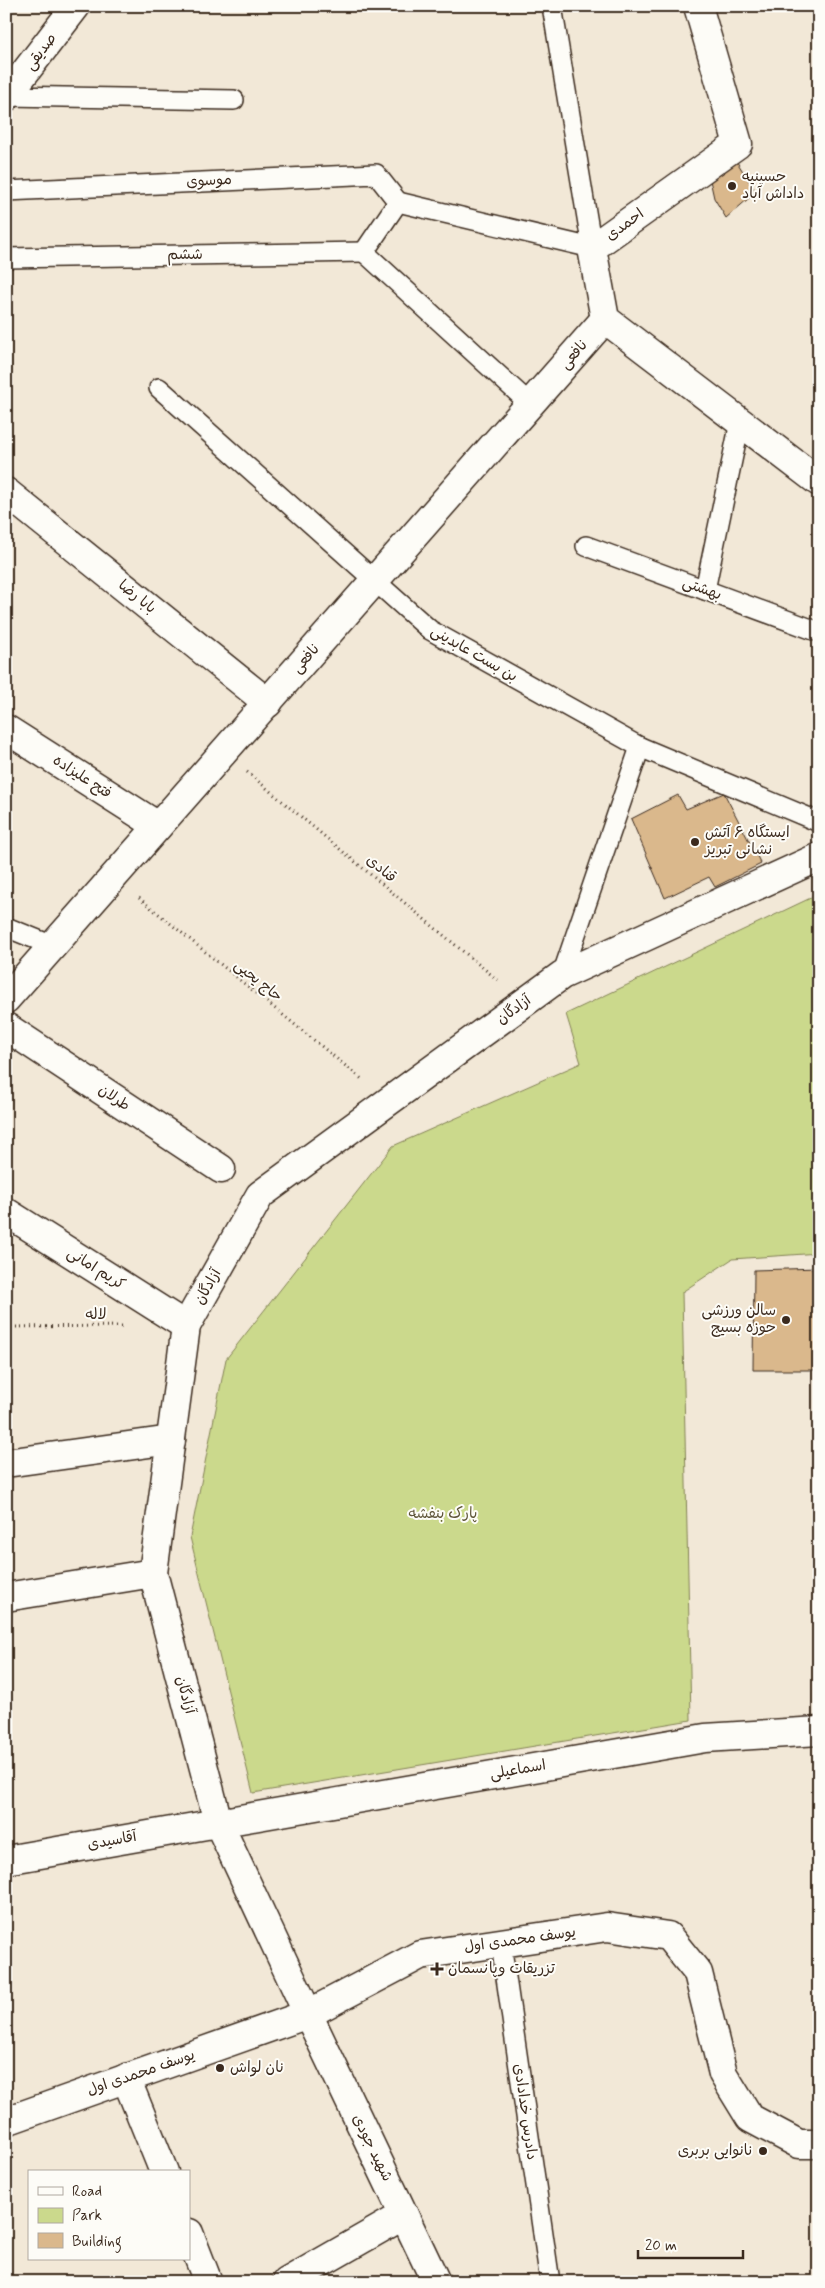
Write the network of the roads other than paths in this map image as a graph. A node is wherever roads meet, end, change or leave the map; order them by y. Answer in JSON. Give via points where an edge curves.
{"nodes":[{"id":1,"x":76,"y":6,"type":"edge"},
{"id":2,"x":552,"y":6,"type":"edge"},
{"id":3,"x":698,"y":6,"type":"edge"},
{"id":4,"x":7,"y":96,"type":"edge"},
{"id":5,"x":234,"y":100,"type":"dead end"},
{"id":6,"x":6,"y":191,"type":"edge"},
{"id":7,"x":398,"y":202,"type":"junction"},
{"id":8,"x":592,"y":248,"type":"junction"},
{"id":9,"x":364,"y":252,"type":"junction"},
{"id":10,"x":6,"y":258,"type":"edge"},
{"id":11,"x":605,"y":319,"type":"junction"},
{"id":12,"x":159,"y":388,"type":"dead end"},
{"id":13,"x":530,"y":404,"type":"junction"},
{"id":14,"x":740,"y":422,"type":"junction"},
{"id":15,"x":819,"y":482,"type":"edge"},
{"id":16,"x":6,"y":492,"type":"edge"},
{"id":17,"x":586,"y":546,"type":"dead end"},
{"id":18,"x":374,"y":581,"type":"junction"},
{"id":19,"x":705,"y":590,"type":"junction"},
{"id":20,"x":819,"y":632,"type":"edge"},
{"id":21,"x":268,"y":702,"type":"junction"},
{"id":22,"x":6,"y":729,"type":"edge"},
{"id":23,"x":640,"y":747,"type":"junction"},
{"id":24,"x":819,"y":822,"type":"edge"},
{"id":25,"x":158,"y":826,"type":"junction"},
{"id":26,"x":819,"y":857,"type":"edge"},
{"id":27,"x":6,"y":927,"type":"edge"},
{"id":28,"x":53,"y":946,"type":"junction"},
{"id":29,"x":562,"y":975,"type":"junction"},
{"id":30,"x":6,"y":999,"type":"edge"},
{"id":31,"x":6,"y":1027,"type":"edge"},
{"id":32,"x":221,"y":1170,"type":"dead end"},
{"id":33,"x":6,"y":1212,"type":"edge"},
{"id":34,"x":186,"y":1326,"type":"junction"},
{"id":35,"x":171,"y":1440,"type":"junction"},
{"id":36,"x":6,"y":1463,"type":"edge"},
{"id":37,"x":153,"y":1573,"type":"junction"},
{"id":38,"x":6,"y":1597,"type":"edge"},
{"id":39,"x":819,"y":1731,"type":"edge"},
{"id":40,"x":218,"y":1822,"type":"junction"},
{"id":41,"x":6,"y":1860,"type":"edge"},
{"id":42,"x":501,"y":1943,"type":"junction"},
{"id":43,"x":308,"y":2014,"type":"junction"},
{"id":44,"x":126,"y":2078,"type":"junction"},
{"id":45,"x":6,"y":2120,"type":"edge"},
{"id":46,"x":819,"y":2144,"type":"edge"},
{"id":47,"x":163,"y":2170,"type":"edge"},
{"id":48,"x":404,"y":2215,"type":"junction"},
{"id":49,"x":190,"y":2237,"type":"edge"},
{"id":50,"x":208,"y":2282,"type":"edge"},
{"id":51,"x":287,"y":2282,"type":"edge"},
{"id":52,"x":436,"y":2282,"type":"edge"},
{"id":53,"x":550,"y":2282,"type":"edge"}],
"edges":[{"from":1,"to":4,"type":"street","name":"صدیقی"},
{"from":2,"to":8,"type":"lane"},
{"from":3,"to":8,"type":"street","name":"احمدی","via":[[738,144]]},
{"from":4,"to":5,"type":"lane"},
{"from":6,"to":7,"type":"lane","name":"موسوی","via":[[376,174]]},
{"from":7,"to":8,"type":"lane"},
{"from":7,"to":9,"type":"lane"},
{"from":8,"to":11,"type":"street","name":"احمدی"},
{"from":9,"to":10,"type":"lane","name":"ششم"},
{"from":9,"to":13,"type":"lane"},
{"from":11,"to":13,"type":"street","name":"نافعی"},
{"from":11,"to":14,"type":"street"},
{"from":12,"to":18,"type":"lane","name":"بن بست عابدینی"},
{"from":13,"to":18,"type":"street","name":"نافعی"},
{"from":14,"to":15,"type":"street"},
{"from":14,"to":19,"type":"lane"},
{"from":16,"to":21,"type":"street","name":"بابا رضا"},
{"from":17,"to":19,"type":"lane","name":"بهشتی"},
{"from":18,"to":21,"type":"street","name":"نافعی"},
{"from":18,"to":23,"type":"lane","name":"بن بست عابدینی","via":[[430,630]]},
{"from":19,"to":20,"type":"lane","name":"بهشتی"},
{"from":21,"to":25,"type":"street","name":"نافعی"},
{"from":22,"to":25,"type":"street","name":"فتح علیزاده"},
{"from":23,"to":24,"type":"lane","name":"بن بست عابدینی"},
{"from":23,"to":29,"type":"lane"},
{"from":25,"to":28,"type":"street","name":"نافعی"},
{"from":26,"to":29,"type":"street","name":"آزادگان"},
{"from":27,"to":28,"type":"lane"},
{"from":28,"to":30,"type":"street","name":"نافعی"},
{"from":29,"to":34,"type":"street","name":"آزادگان","via":[[260,1195]]},
{"from":31,"to":32,"type":"street","name":"طرلان"},
{"from":33,"to":34,"type":"street","name":"کریم امانی"},
{"from":34,"to":35,"type":"street","name":"آزادگان"},
{"from":35,"to":36,"type":"street"},
{"from":35,"to":37,"type":"street","name":"آزادگان"},
{"from":37,"to":38,"type":"street"},
{"from":37,"to":40,"type":"street","name":"آزادگان"},
{"from":39,"to":40,"type":"street","name":"اسماعیلی","via":[[705,1738]]},
{"from":40,"to":41,"type":"street","name":"آقاسیدی"},
{"from":40,"to":43,"type":"street","name":"آزادگان"},
{"from":42,"to":43,"type":"street","name":"یوسف محمدی اول","via":[[420,1954]]},
{"from":42,"to":46,"type":"street","name":"یوسف محمدی اول","via":[[607,1927],[668,1936],[698,1973],[723,2074],[750,2118],[799,2144]]},
{"from":42,"to":53,"type":"lane","name":"دادرس خدادادی"},
{"from":43,"to":44,"type":"street","name":"یوسف محمدی اول"},
{"from":43,"to":48,"type":"street","name":"شهید جودی"},
{"from":44,"to":45,"type":"street","name":"یوسف محمدی اول"},
{"from":44,"to":47,"type":"street"},
{"from":48,"to":51,"type":"street"},
{"from":48,"to":52,"type":"street","name":"شهید جودی"},
{"from":49,"to":50,"type":"street"}]}
